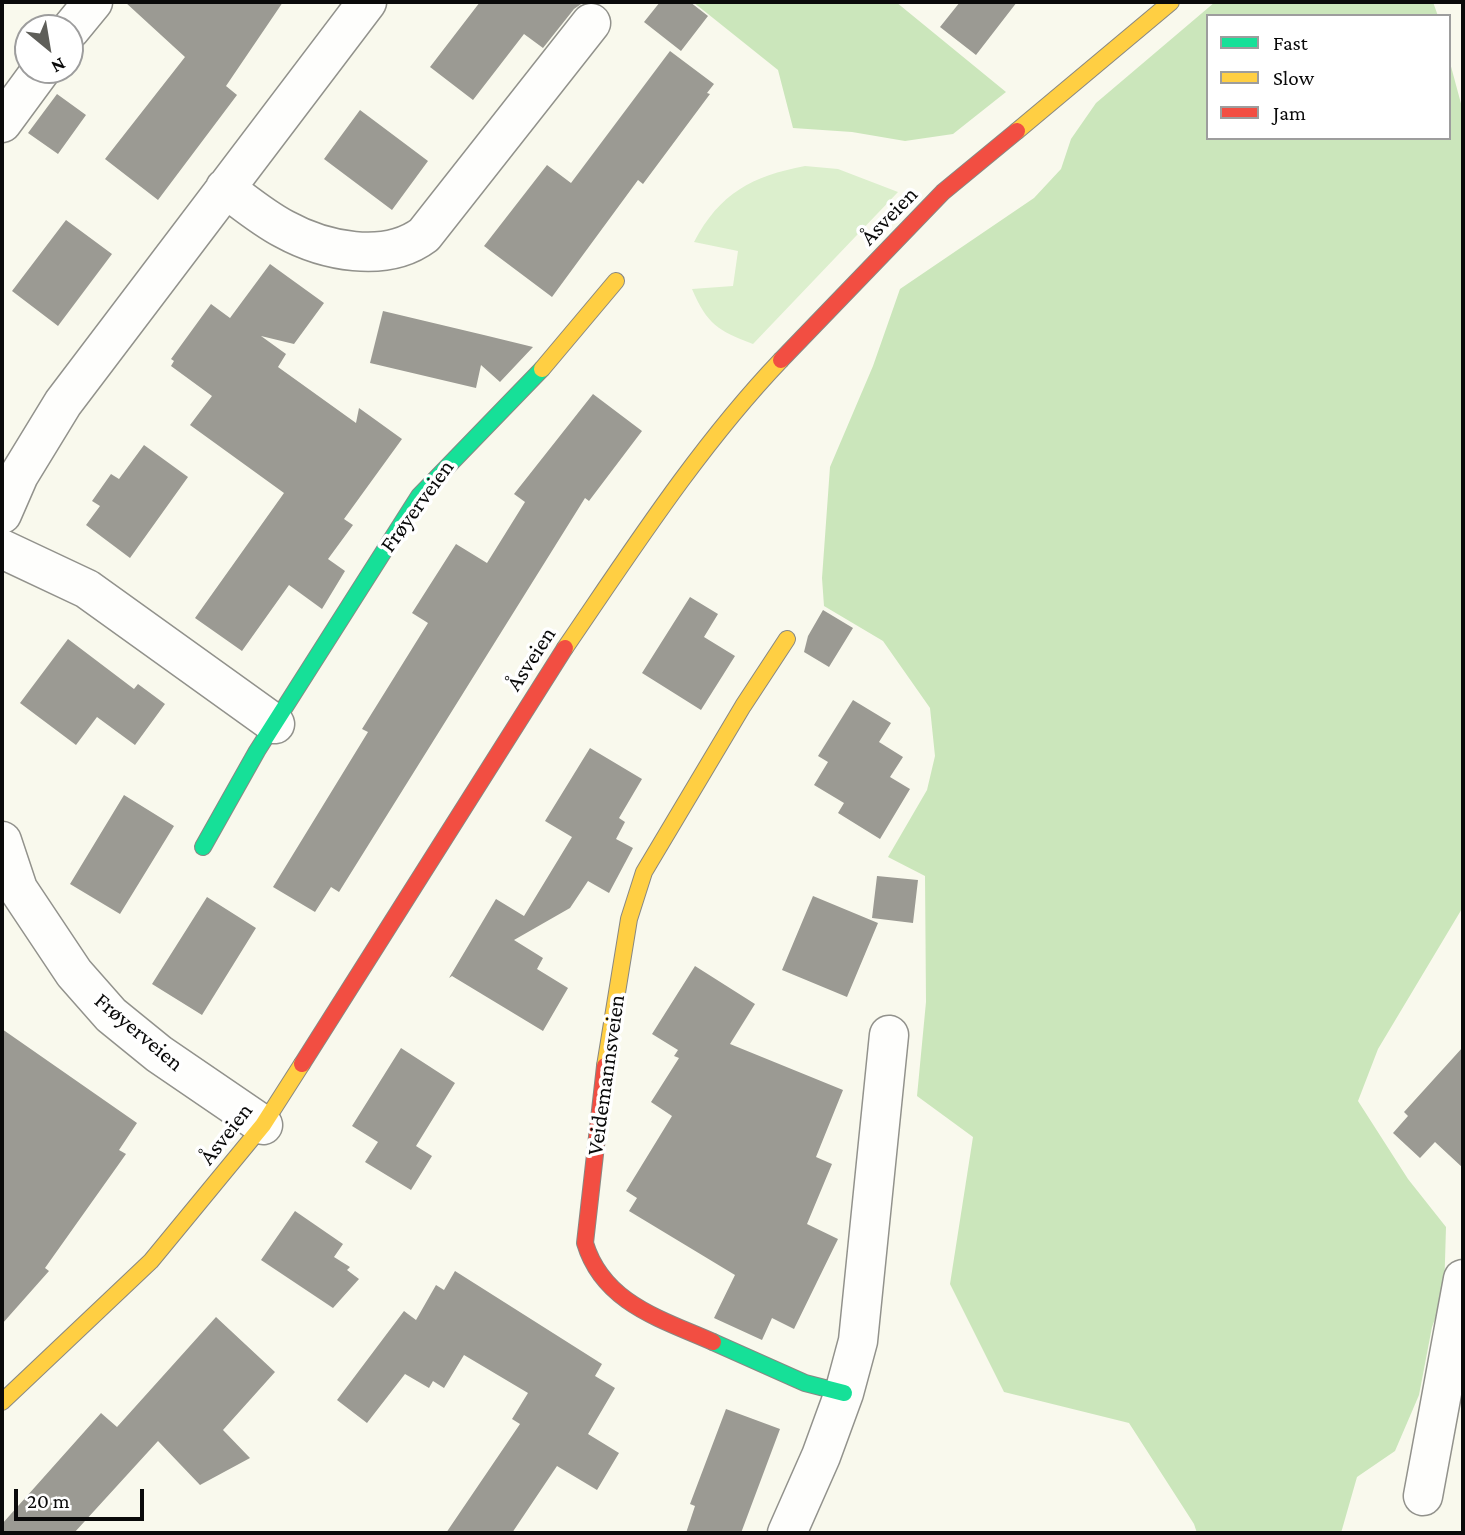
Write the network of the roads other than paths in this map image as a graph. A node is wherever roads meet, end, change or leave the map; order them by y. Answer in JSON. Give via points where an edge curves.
{"nodes":[{"id":1,"x":367,"y":2,"type":"edge"},
{"id":2,"x":1171,"y":2,"type":"edge"},
{"id":3,"x":591,"y":23,"type":"dead end"},
{"id":4,"x":31,"y":84,"type":"edge"},
{"id":5,"x":2,"y":123,"type":"edge"},
{"id":6,"x":225,"y":188,"type":"junction"},
{"id":7,"x":617,"y":281,"type":"dead end"},
{"id":8,"x":2,"y":514,"type":"edge"},
{"id":9,"x":2,"y":549,"type":"edge"},
{"id":10,"x":787,"y":639,"type":"dead end"},
{"id":11,"x":275,"y":723,"type":"junction"},
{"id":12,"x":2,"y":841,"type":"edge"},
{"id":13,"x":203,"y":847,"type":"dead end"},
{"id":14,"x":889,"y":1035,"type":"dead end"},
{"id":15,"x":263,"y":1125,"type":"junction"},
{"id":16,"x":1463,"y":1279,"type":"edge"},
{"id":17,"x":844,"y":1392,"type":"junction"},
{"id":18,"x":2,"y":1402,"type":"edge"},
{"id":19,"x":1423,"y":1496,"type":"dead end"},
{"id":20,"x":787,"y":1533,"type":"edge"}],
"edges":[{"from":1,"to":6,"type":"street"},
{"from":2,"to":15,"type":"street","name":"Åsveien","via":[[943,192],[756,386],[641,536],[542,682]]},
{"from":3,"to":6,"type":"street","via":[[424,234],[409,246],[374,252],[309,240],[284,229]]},
{"from":4,"to":5,"type":"street"},
{"from":6,"to":8,"type":"street","via":[[63,403],[19,475]]},
{"from":7,"to":11,"type":"street","name":"Frøyerveien","via":[[521,392],[448,460],[419,496]]},
{"from":9,"to":11,"type":"street","via":[[87,589]]},
{"from":10,"to":17,"type":"street","name":"Veidemannsveien","via":[[644,872],[629,919],[606,1060],[585,1243],[592,1266],[637,1308],[806,1383]]},
{"from":11,"to":13,"type":"street","name":"Frøyerveien"},
{"from":12,"to":15,"type":"street","name":"Frøyerveien","via":[[18,889],[74,973],[111,1015]]},
{"from":14,"to":17,"type":"street","via":[[858,1341]]},
{"from":15,"to":18,"type":"street","name":"Åsveien","via":[[151,1261]]},
{"from":16,"to":19,"type":"street"},
{"from":17,"to":20,"type":"street"}]}
